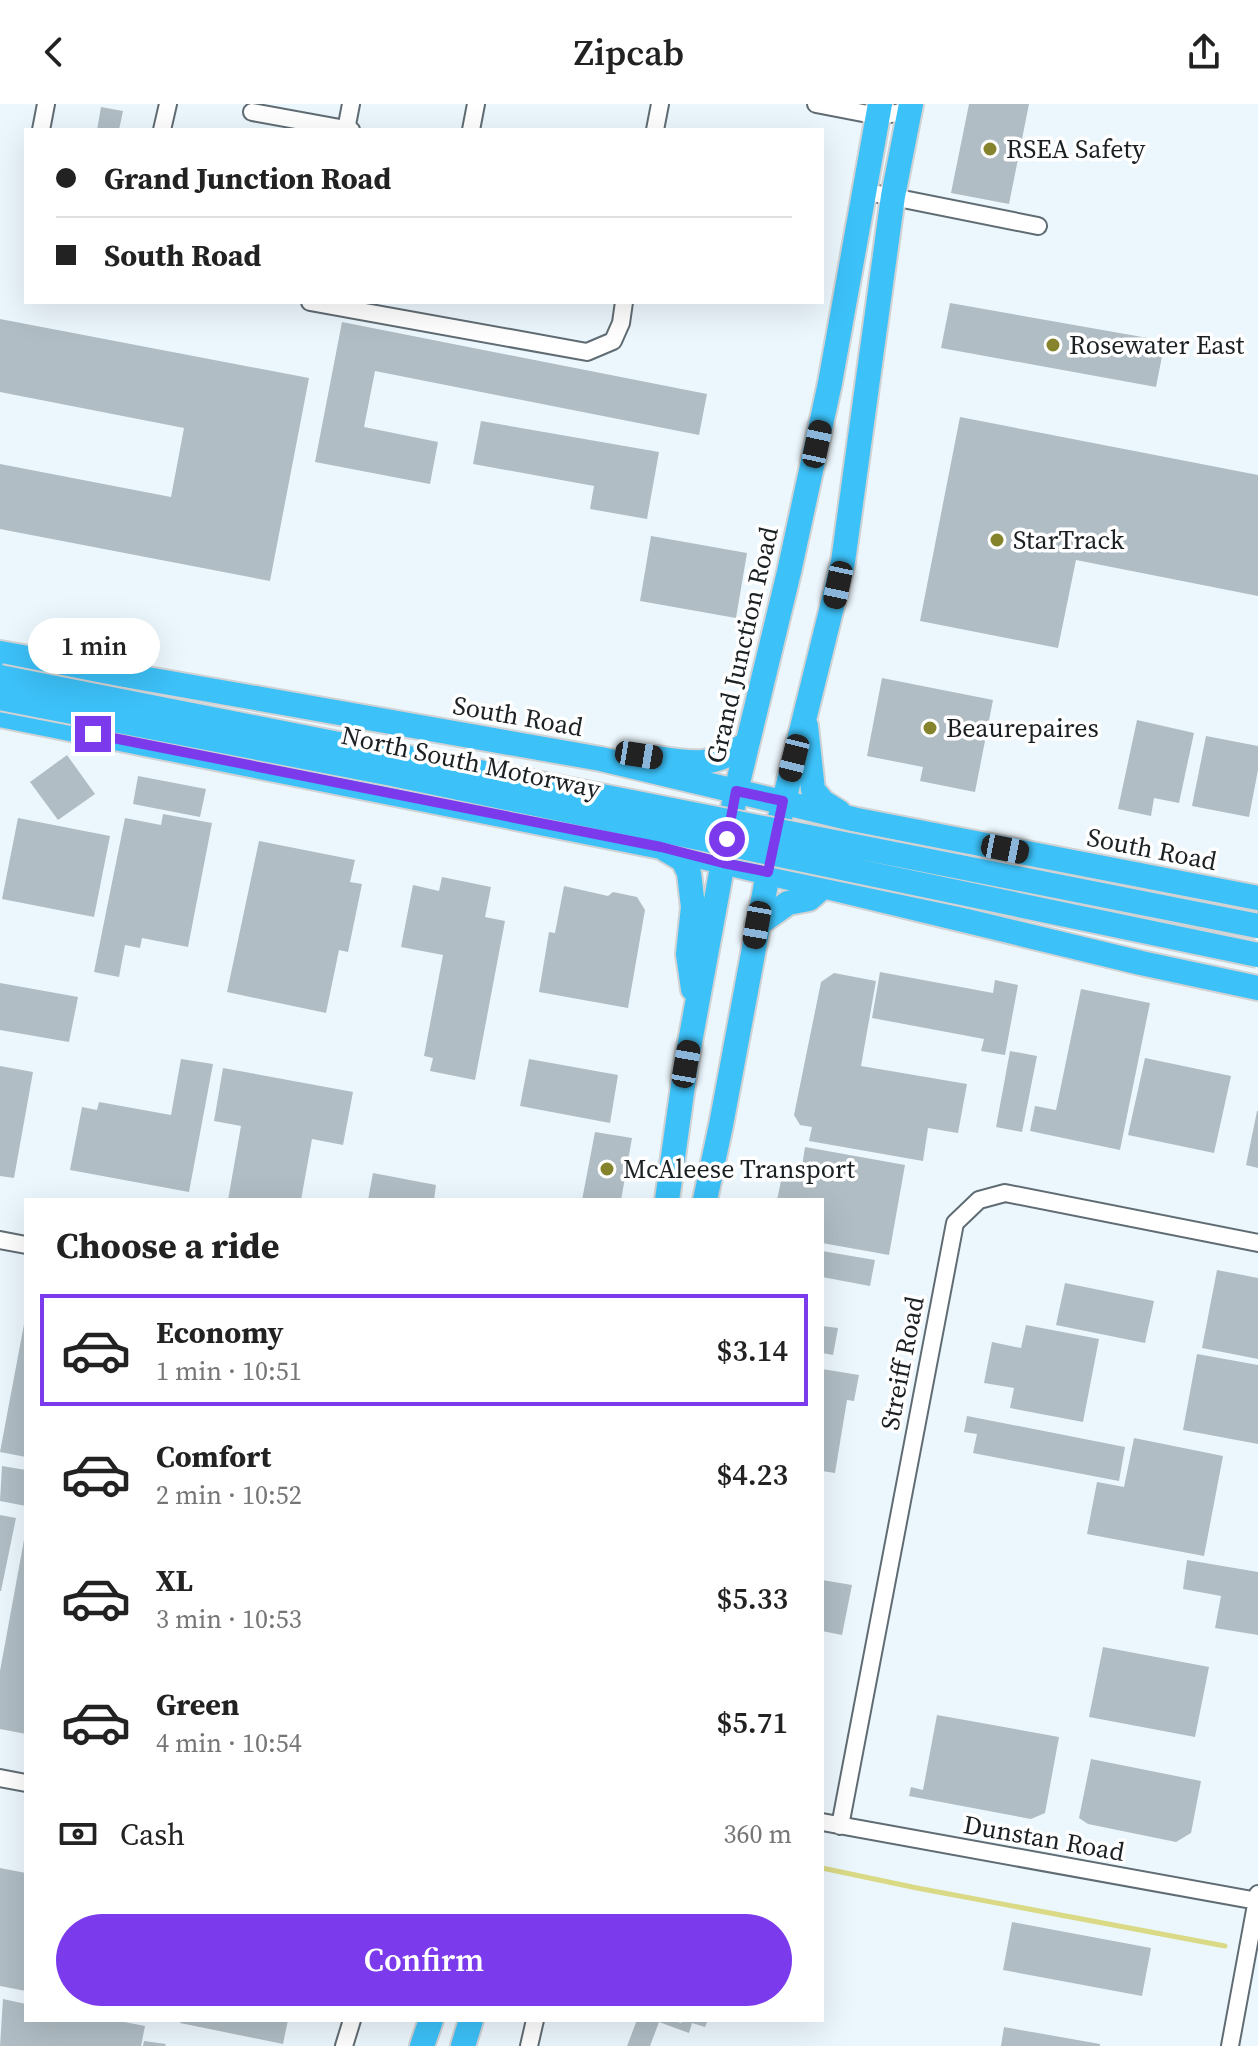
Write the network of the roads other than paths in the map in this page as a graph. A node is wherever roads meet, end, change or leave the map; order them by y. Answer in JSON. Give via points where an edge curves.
{"nodes":[{"id":1,"x":46,"y":104,"type":"edge"},
{"id":2,"x":168,"y":104,"type":"edge"},
{"id":3,"x":351,"y":104,"type":"edge"},
{"id":4,"x":476,"y":104,"type":"edge"},
{"id":5,"x":660,"y":104,"type":"edge"},
{"id":6,"x":816,"y":104,"type":"edge"},
{"id":7,"x":907,"y":106,"type":"edge"},
{"id":8,"x":253,"y":108,"type":"edge"},
{"id":9,"x":879,"y":110,"type":"edge"},
{"id":10,"x":41,"y":128,"type":"edge"},
{"id":11,"x":162,"y":128,"type":"edge"},
{"id":12,"x":248,"y":128,"type":"edge"},
{"id":13,"x":338,"y":128,"type":"edge"},
{"id":14,"x":347,"y":128,"type":"edge"},
{"id":15,"x":471,"y":128,"type":"edge"},
{"id":16,"x":655,"y":128,"type":"edge"},
{"id":17,"x":863,"y":191,"type":"junction"},
{"id":18,"x":893,"y":196,"type":"junction"},
{"id":19,"x":1038,"y":226,"type":"dead end"},
{"id":20,"x":322,"y":304,"type":"edge"},
{"id":21,"x":624,"y":304,"type":"edge"},
{"id":22,"x":0,"y":653,"type":"edge"},
{"id":23,"x":0,"y":677,"type":"edge"},
{"id":24,"x":0,"y":698,"type":"edge"},
{"id":25,"x":0,"y":715,"type":"edge"},
{"id":26,"x":805,"y":716,"type":"junction"},
{"id":27,"x":746,"y":744,"type":"junction"},
{"id":28,"x":601,"y":759,"type":"junction"},
{"id":29,"x":668,"y":775,"type":"junction"},
{"id":30,"x":736,"y":791,"type":"junction"},
{"id":31,"x":783,"y":801,"type":"junction"},
{"id":32,"x":857,"y":820,"type":"junction"},
{"id":33,"x":661,"y":847,"type":"junction"},
{"id":34,"x":723,"y":863,"type":"junction"},
{"id":35,"x":768,"y":872,"type":"junction"},
{"id":36,"x":824,"y":886,"type":"junction"},
{"id":37,"x":1258,"y":898,"type":"edge"},
{"id":38,"x":757,"y":925,"type":"junction"},
{"id":39,"x":1258,"y":926,"type":"edge"},
{"id":40,"x":1258,"y":955,"type":"edge"},
{"id":41,"x":1258,"y":988,"type":"edge"},
{"id":42,"x":696,"y":1007,"type":"junction"},
{"id":43,"x":667,"y":1198,"type":"edge"},
{"id":44,"x":705,"y":1198,"type":"edge"},
{"id":45,"x":0,"y":1240,"type":"edge"},
{"id":46,"x":1258,"y":1243,"type":"edge"},
{"id":47,"x":24,"y":1245,"type":"edge"},
{"id":48,"x":0,"y":1778,"type":"edge"},
{"id":49,"x":24,"y":1783,"type":"edge"},
{"id":50,"x":824,"y":1822,"type":"edge"},
{"id":51,"x":840,"y":1826,"type":"junction"},
{"id":52,"x":1257,"y":1898,"type":"edge"},
{"id":53,"x":351,"y":2022,"type":"edge"},
{"id":54,"x":430,"y":2022,"type":"edge"},
{"id":55,"x":470,"y":2022,"type":"edge"},
{"id":56,"x":535,"y":2022,"type":"edge"},
{"id":57,"x":344,"y":2046,"type":"edge"},
{"id":58,"x":422,"y":2046,"type":"edge"},
{"id":59,"x":463,"y":2046,"type":"edge"},
{"id":60,"x":529,"y":2046,"type":"edge"},
{"id":61,"x":1230,"y":2046,"type":"edge"}],
"edges":[{"from":1,"to":10,"type":"street"},
{"from":2,"to":11,"type":"street"},
{"from":3,"to":14,"type":"street"},
{"from":4,"to":15,"type":"street"},
{"from":5,"to":16,"type":"street"},
{"from":6,"to":9,"type":"street"},
{"from":7,"to":9,"type":"street"},
{"from":7,"to":18,"type":"highway"},
{"from":8,"to":12,"type":"street"},
{"from":8,"to":13,"type":"street"},
{"from":9,"to":17,"type":"highway","name":"Grand Junction Road"},
{"from":17,"to":18,"type":"street"},
{"from":17,"to":27,"type":"highway","name":"Grand Junction Road","via":[[827,398]]},
{"from":18,"to":19,"type":"street"},
{"from":18,"to":26,"type":"highway","via":[[843,562]]},
{"from":20,"to":21,"type":"street","via":[[587,352],[613,341]]},
{"from":22,"to":28,"type":"highway","name":"South Road"},
{"from":23,"to":39,"type":"highway","name":"North South Motorway","bridge":true},
{"from":24,"to":40,"type":"highway","name":"North South Motorway","bridge":true,"via":[[392,774]]},
{"from":25,"to":33,"type":"highway"},
{"from":26,"to":31,"type":"highway"},
{"from":26,"to":32,"type":"highway","via":[[813,790],[833,809]]},
{"from":27,"to":28,"type":"highway","via":[[726,758],[702,762],[639,755]]},
{"from":27,"to":30,"type":"highway","name":"Grand Junction Road"},
{"from":28,"to":29,"type":"highway","name":"South Road"},
{"from":29,"to":30,"type":"highway","name":"South Road"},
{"from":29,"to":33,"type":"highway","via":[[689,806],[686,826]]},
{"from":30,"to":31,"type":"highway","name":"South Road"},
{"from":30,"to":34,"type":"highway","name":"Grand Junction Road"},
{"from":31,"to":32,"type":"highway","name":"South Road"},
{"from":31,"to":35,"type":"highway"},
{"from":32,"to":37,"type":"highway","name":"South Road"},
{"from":33,"to":34,"type":"highway"},
{"from":33,"to":42,"type":"highway","via":[[683,860],[689,873],[693,907],[688,954]]},
{"from":34,"to":35,"type":"highway"},
{"from":34,"to":42,"type":"highway","name":"Grand Junction Road"},
{"from":35,"to":36,"type":"highway"},
{"from":35,"to":38,"type":"highway"},
{"from":36,"to":38,"type":"highway"},
{"from":36,"to":41,"type":"highway"},
{"from":38,"to":44,"type":"highway"},
{"from":42,"to":43,"type":"highway","name":"Grand Junction Road"},
{"from":45,"to":47,"type":"street"},
{"from":46,"to":51,"type":"street","name":"Streiff Road","via":[[1005,1193],[979,1200],[955,1223]]},
{"from":48,"to":49,"type":"street"},
{"from":50,"to":51,"type":"street","name":"Dunstan Road"},
{"from":51,"to":52,"type":"street","name":"Dunstan Road"},
{"from":52,"to":61,"type":"street"},
{"from":53,"to":57,"type":"street"},
{"from":54,"to":58,"type":"highway"},
{"from":55,"to":59,"type":"highway"},
{"from":56,"to":60,"type":"street"}]}
